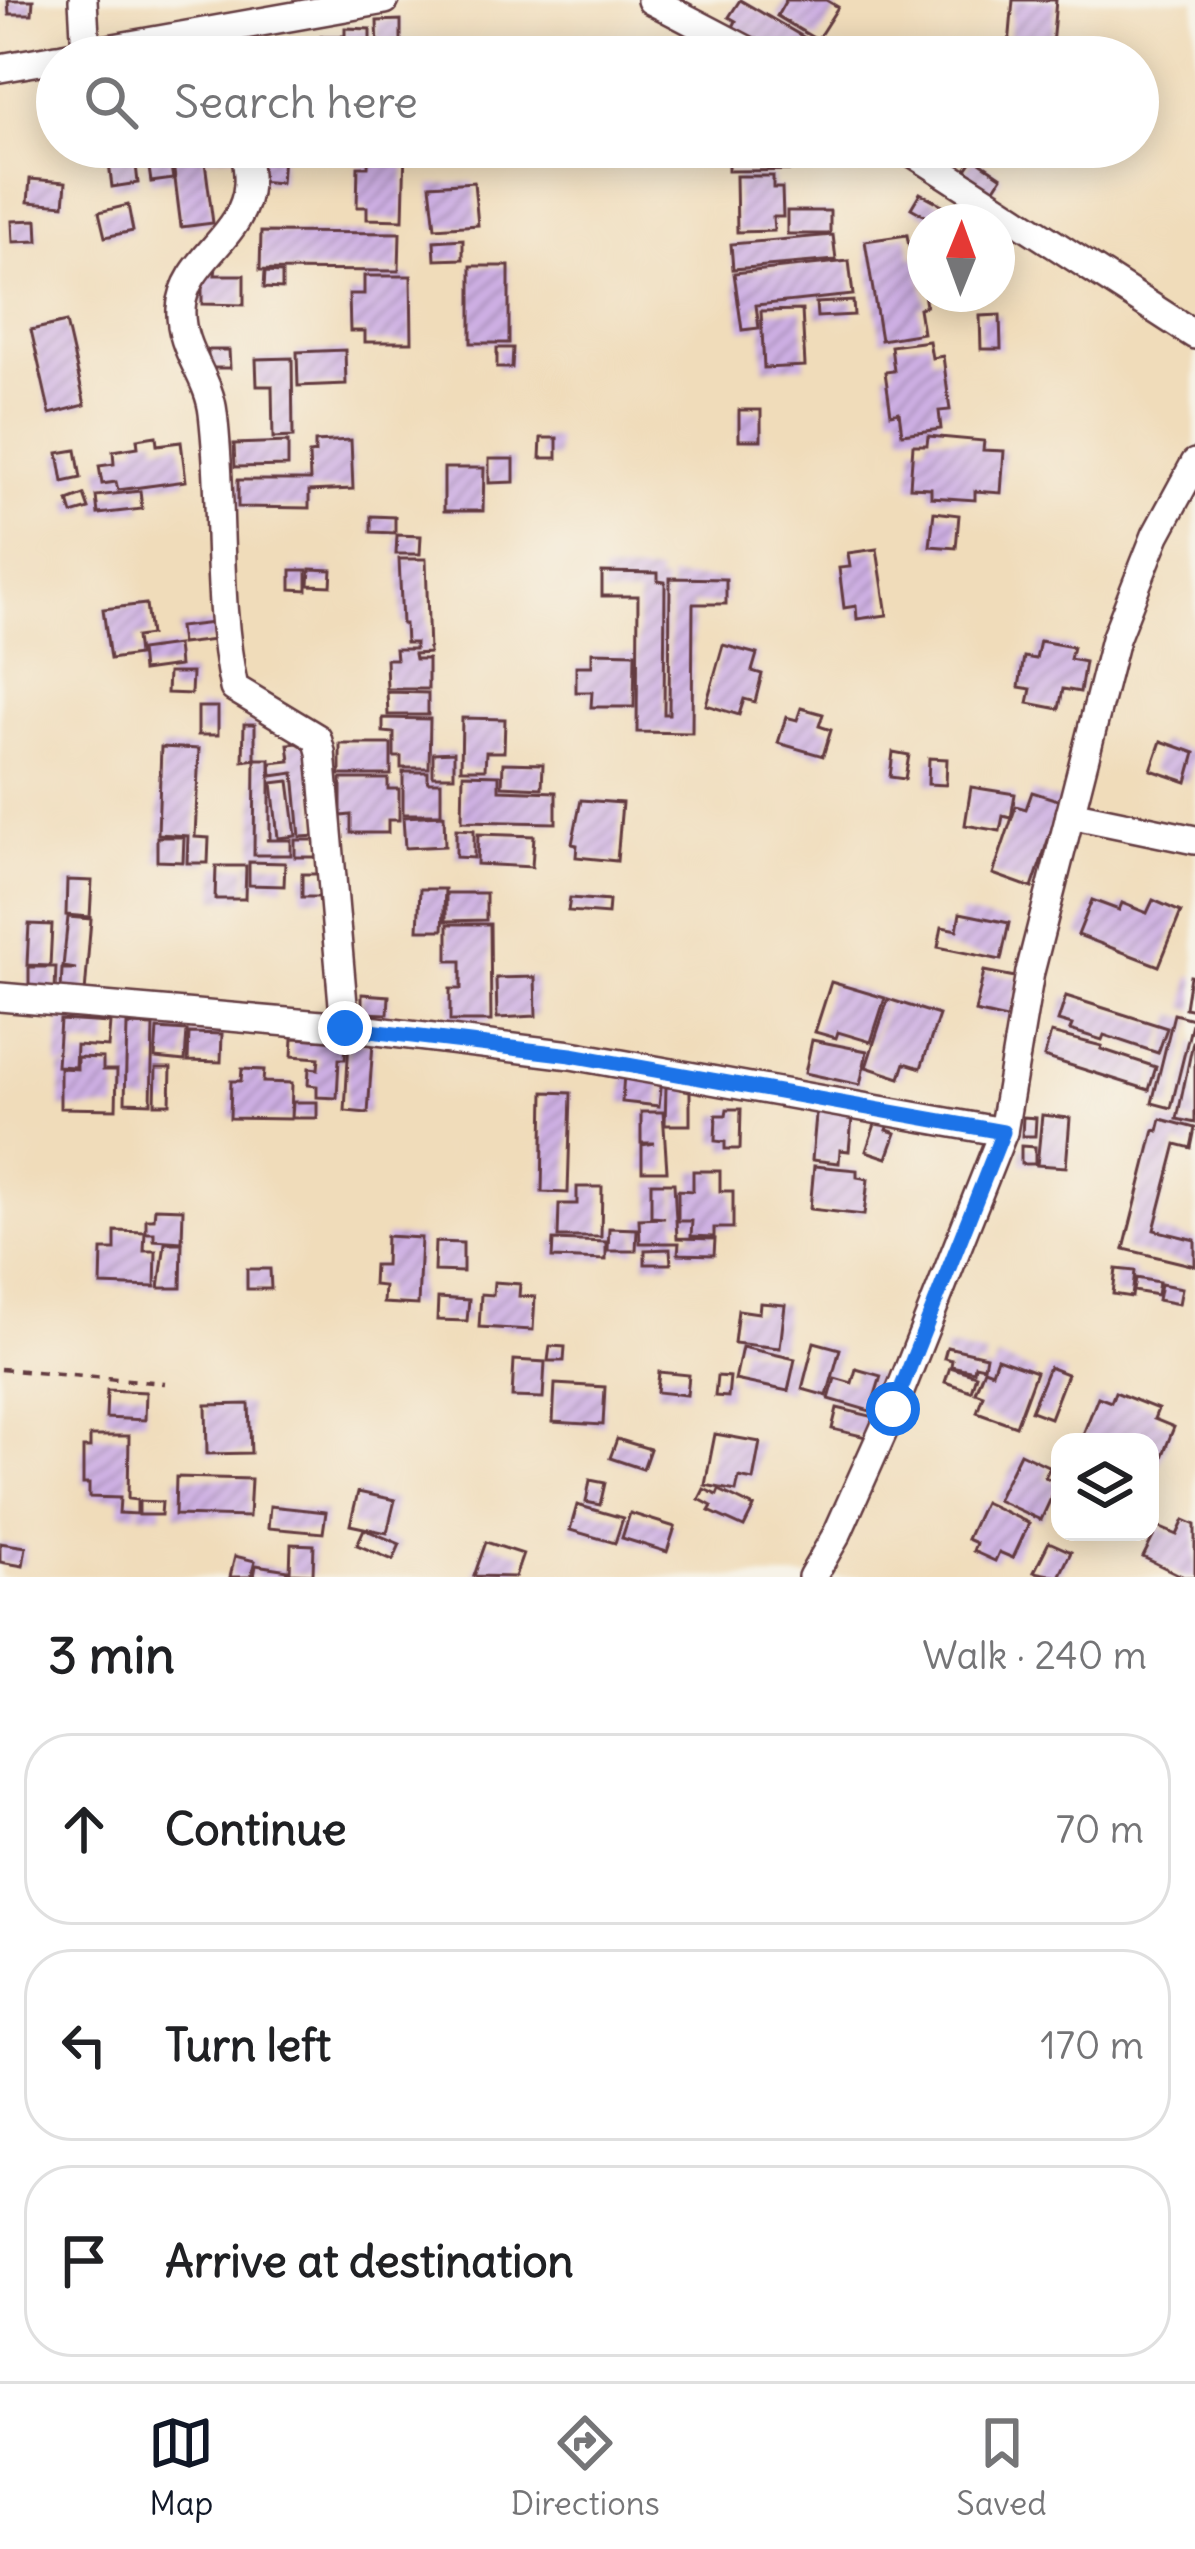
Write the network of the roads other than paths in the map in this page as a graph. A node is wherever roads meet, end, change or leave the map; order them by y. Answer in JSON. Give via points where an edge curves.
{"nodes":[{"id":1,"x":82,"y":0,"type":"edge"},
{"id":2,"x":385,"y":0,"type":"edge"},
{"id":3,"x":651,"y":0,"type":"edge"},
{"id":4,"x":233,"y":28,"type":"junction"},
{"id":5,"x":73,"y":36,"type":"edge"},
{"id":6,"x":186,"y":36,"type":"edge"},
{"id":7,"x":234,"y":36,"type":"edge"},
{"id":8,"x":720,"y":36,"type":"edge"},
{"id":9,"x":36,"y":62,"type":"edge"},
{"id":10,"x":0,"y":68,"type":"edge"},
{"id":11,"x":246,"y":168,"type":"edge"},
{"id":12,"x":937,"y":168,"type":"edge"},
{"id":13,"x":1195,"y":335,"type":"edge"},
{"id":14,"x":1195,"y":464,"type":"edge"},
{"id":15,"x":1070,"y":814,"type":"junction"},
{"id":16,"x":1195,"y":840,"type":"edge"},
{"id":17,"x":0,"y":998,"type":"edge"},
{"id":18,"x":345,"y":1028,"type":"junction"},
{"id":19,"x":1003,"y":1132,"type":"junction"},
{"id":20,"x":812,"y":1577,"type":"edge"}],
"edges":[{"from":1,"to":5,"type":"street"},
{"from":2,"to":4,"type":"street"},
{"from":3,"to":8,"type":"street"},
{"from":4,"to":6,"type":"street"},
{"from":4,"to":7,"type":"street"},
{"from":9,"to":10,"type":"street"},
{"from":11,"to":18,"type":"street","via":[[234,225],[192,271],[181,305],[182,341],[213,410],[234,688],[316,738],[321,752]]},
{"from":12,"to":13,"type":"street"},
{"from":14,"to":15,"type":"street","via":[[1115,639]]},
{"from":15,"to":16,"type":"street"},
{"from":15,"to":19,"type":"street","via":[[1030,972]]},
{"from":17,"to":18,"type":"street"},
{"from":18,"to":19,"type":"street","via":[[571,1055]]},
{"from":19,"to":20,"type":"street","via":[[893,1409]]}]}
